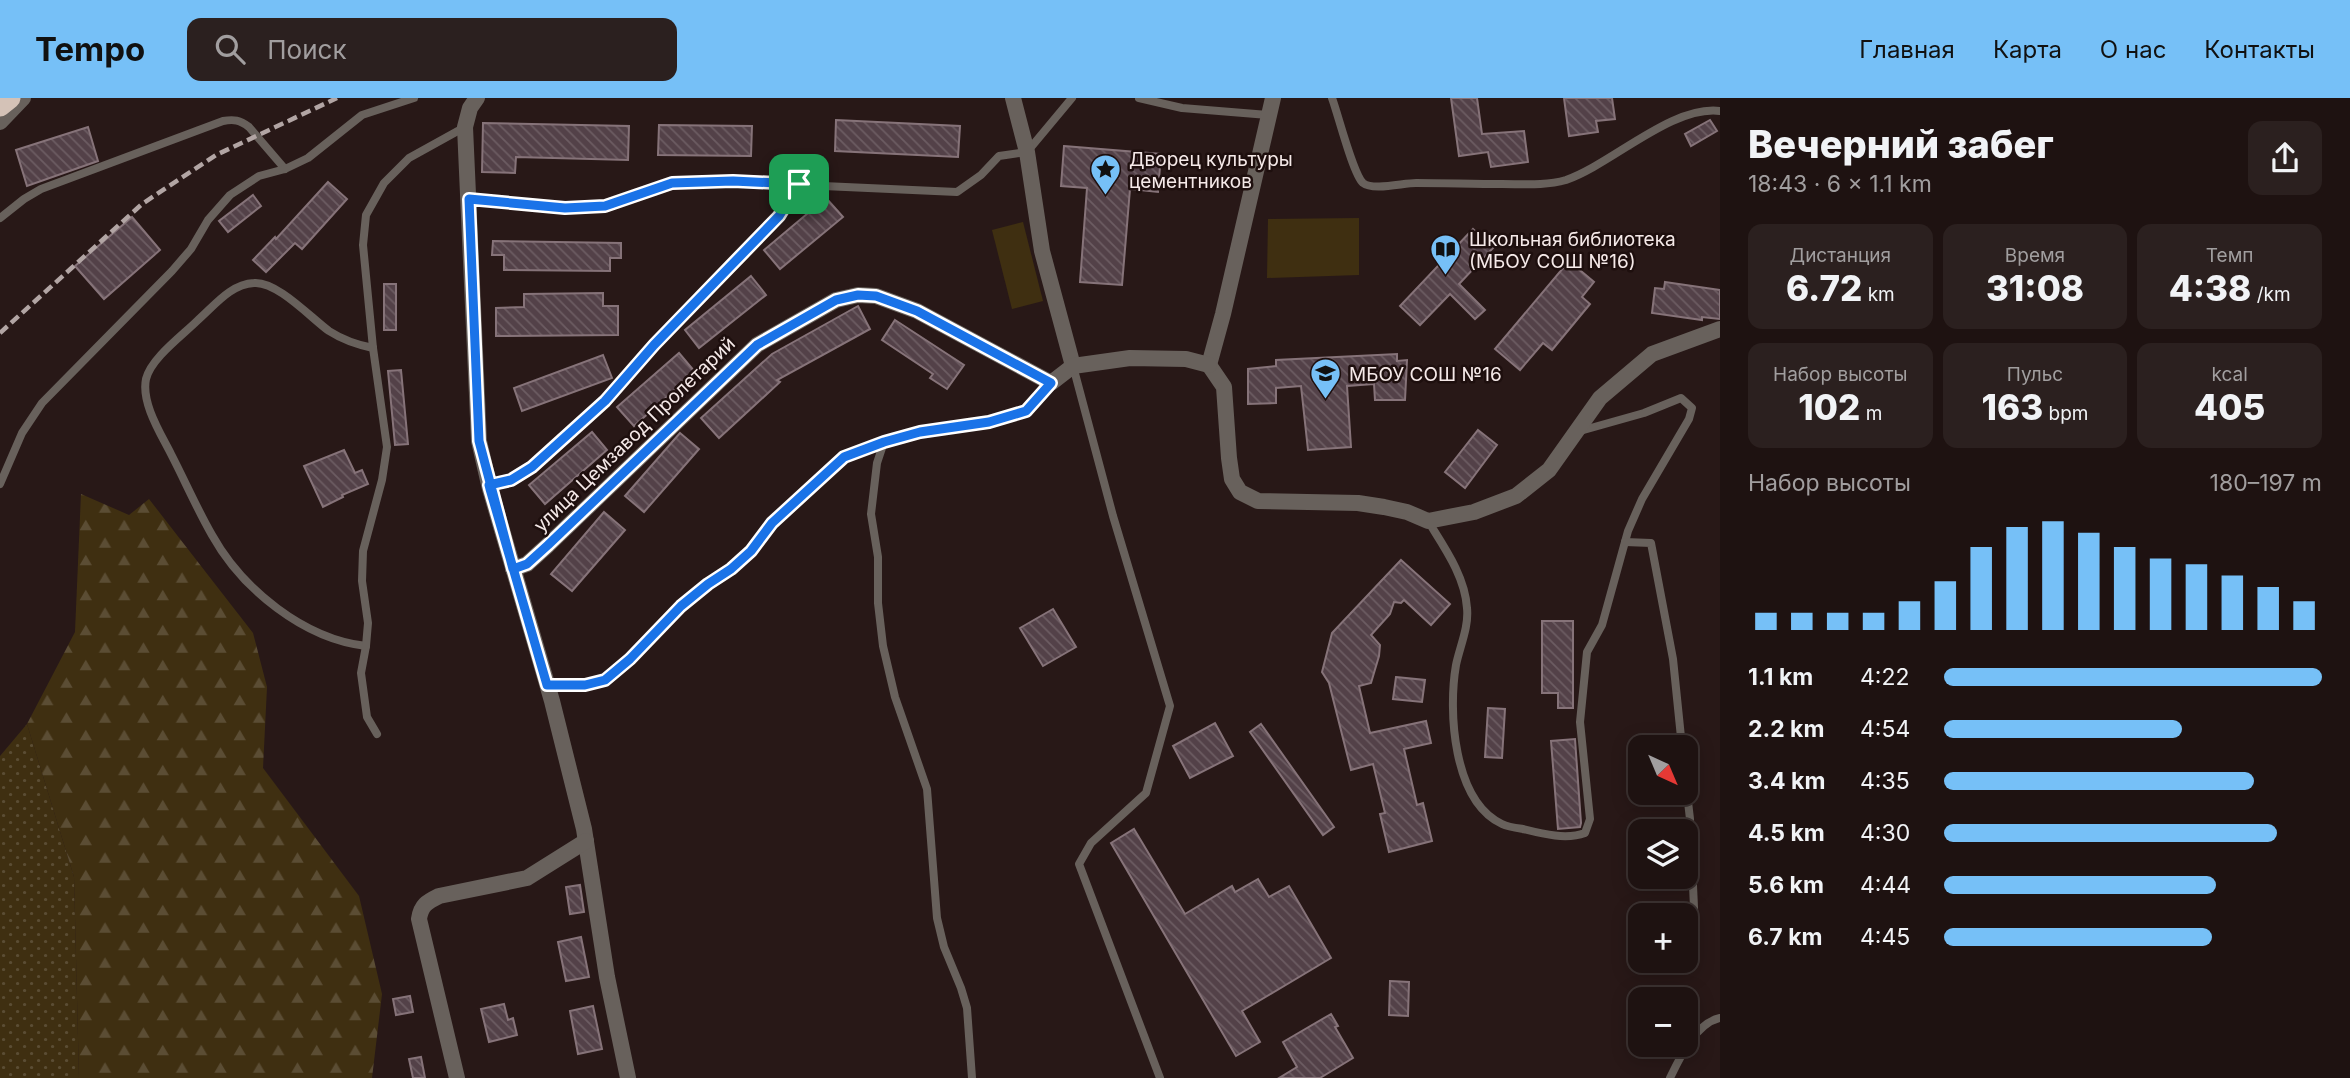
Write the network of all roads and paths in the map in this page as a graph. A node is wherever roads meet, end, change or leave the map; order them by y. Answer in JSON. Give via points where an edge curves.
{"nodes":[{"id":1,"x":10,"y":98,"type":"edge"},
{"id":2,"x":23,"y":98,"type":"edge"},
{"id":3,"x":414,"y":98,"type":"edge"},
{"id":4,"x":477,"y":98,"type":"edge"},
{"id":5,"x":1013,"y":98,"type":"edge"},
{"id":6,"x":1072,"y":98,"type":"edge"},
{"id":7,"x":1139,"y":98,"type":"edge"},
{"id":8,"x":1273,"y":98,"type":"edge"},
{"id":9,"x":1332,"y":98,"type":"edge"},
{"id":10,"x":0,"y":106,"type":"edge"},
{"id":11,"x":1720,"y":111,"type":"edge"},
{"id":12,"x":1268,"y":115,"type":"junction"},
{"id":13,"x":0,"y":122,"type":"edge"},
{"id":14,"x":465,"y":127,"type":"junction"},
{"id":15,"x":1027,"y":152,"type":"junction"},
{"id":16,"x":285,"y":169,"type":"junction"},
{"id":17,"x":799,"y":184,"type":"junction"},
{"id":18,"x":469,"y":199,"type":"junction"},
{"id":19,"x":0,"y":218,"type":"edge"},
{"id":20,"x":1720,"y":329,"type":"edge"},
{"id":21,"x":373,"y":348,"type":"junction"},
{"id":22,"x":1209,"y":365,"type":"junction"},
{"id":23,"x":1073,"y":366,"type":"junction"},
{"id":24,"x":1051,"y":383,"type":"junction"},
{"id":25,"x":1573,"y":434,"type":"junction"},
{"id":26,"x":884,"y":442,"type":"junction"},
{"id":27,"x":0,"y":484,"type":"edge"},
{"id":28,"x":489,"y":485,"type":"junction"},
{"id":29,"x":1428,"y":521,"type":"junction"},
{"id":30,"x":1625,"y":542,"type":"junction"},
{"id":31,"x":513,"y":569,"type":"junction"},
{"id":32,"x":366,"y":646,"type":"junction"},
{"id":33,"x":547,"y":685,"type":"junction"},
{"id":34,"x":377,"y":734,"type":"dead end"},
{"id":35,"x":1681,"y":735,"type":"edge"},
{"id":36,"x":1688,"y":805,"type":"edge"},
{"id":37,"x":586,"y":841,"type":"junction"},
{"id":38,"x":1694,"y":903,"type":"edge"},
{"id":39,"x":1720,"y":1018,"type":"edge"},
{"id":40,"x":457,"y":1078,"type":"edge"},
{"id":41,"x":628,"y":1078,"type":"edge"},
{"id":42,"x":972,"y":1078,"type":"edge"},
{"id":43,"x":1160,"y":1078,"type":"edge"},
{"id":44,"x":1670,"y":1078,"type":"edge"}],
"edges":[{"from":1,"to":10,"type":"highway"},
{"from":2,"to":13,"type":"street"},
{"from":3,"to":16,"type":"lane","via":[[362,115],[308,158]]},
{"from":4,"to":14,"type":"street","name":"улица Цемзавод Пролетарий"},
{"from":5,"to":15,"type":"street"},
{"from":6,"to":15,"type":"lane"},
{"from":7,"to":12,"type":"lane","via":[[1182,108]]},
{"from":8,"to":12,"type":"street"},
{"from":9,"to":11,"type":"lane","via":[[1356,171],[1363,183],[1373,187],[1407,183],[1542,185],[1565,180],[1598,166],[1675,120]]},
{"from":12,"to":22,"type":"street"},
{"from":14,"to":18,"type":"street","name":"улица Цемзавод Пролетарий"},
{"from":14,"to":21,"type":"lane","via":[[410,158],[384,183],[366,215],[363,245]]},
{"from":15,"to":17,"type":"lane","via":[[999,156],[957,192]]},
{"from":15,"to":23,"type":"street","via":[[1042,251]]},
{"from":16,"to":19,"type":"lane","via":[[249,127],[233,119],[41,189]]},
{"from":16,"to":27,"type":"lane","via":[[259,176],[230,195],[191,250],[42,403],[22,433]]},
{"from":17,"to":18,"type":"lane","via":[[672,183],[605,206],[565,208]]},
{"from":17,"to":28,"type":"lane","via":[[779,216],[605,401],[532,467],[511,480]]},
{"from":18,"to":28,"type":"street","name":"улица Цемзавод Пролетарий","via":[[479,441]]},
{"from":20,"to":25,"type":"street","via":[[1652,354],[1600,398]]},
{"from":21,"to":32,"type":"lane","via":[[387,447],[363,551]]},
{"from":21,"to":32,"type":"lane","via":[[331,332],[274,288],[257,282],[235,287],[158,357],[146,379],[148,407],[213,537],[236,568],[297,623],[325,637]]},
{"from":22,"to":23,"type":"street","via":[[1186,359],[1130,358]]},
{"from":22,"to":29,"type":"street","via":[[1224,387],[1233,479],[1240,492],[1258,501],[1358,503]]},
{"from":23,"to":24,"type":"street"},
{"from":23,"to":43,"type":"lane","via":[[1170,706],[1146,793],[1091,844],[1079,864]]},
{"from":24,"to":26,"type":"lane","via":[[1026,411]]},
{"from":24,"to":31,"type":"street","name":"улица Цемзавод Пролетарий","via":[[917,311],[876,296],[836,300],[757,345],[548,545],[527,564]]},
{"from":25,"to":29,"type":"street","via":[[1549,470],[1516,496],[1474,512]]},
{"from":25,"to":30,"type":"lane","via":[[1681,398],[1692,408],[1642,499]]},
{"from":26,"to":33,"type":"lane","via":[[844,457],[825,473],[772,523],[751,551],[681,606],[605,680]]},
{"from":26,"to":42,"type":"lane","via":[[872,514],[883,646],[895,697],[927,789],[937,918],[967,1008]]},
{"from":28,"to":31,"type":"street","name":"улица Цемзавод Пролетарий"},
{"from":29,"to":30,"type":"lane","via":[[1459,575],[1468,609],[1456,666],[1453,732],[1468,783],[1483,808],[1503,825],[1573,838],[1585,833],[1590,819],[1580,722],[1587,652],[1602,625]]},
{"from":30,"to":35,"type":"lane","via":[[1651,543],[1673,659]]},
{"from":31,"to":33,"type":"street","name":"улица Цемзавод Пролетарий"},
{"from":32,"to":34,"type":"lane","via":[[363,697]]},
{"from":33,"to":37,"type":"street","name":"улица Цемзавод Пролетарий"},
{"from":36,"to":38,"type":"lane"},
{"from":37,"to":40,"type":"street","via":[[527,878],[439,896],[421,909],[419,919]]},
{"from":37,"to":41,"type":"street","name":"улица Цемзавод Пролетарий"},
{"from":39,"to":44,"type":"lane","via":[[1710,1020],[1683,1050]]}]}
